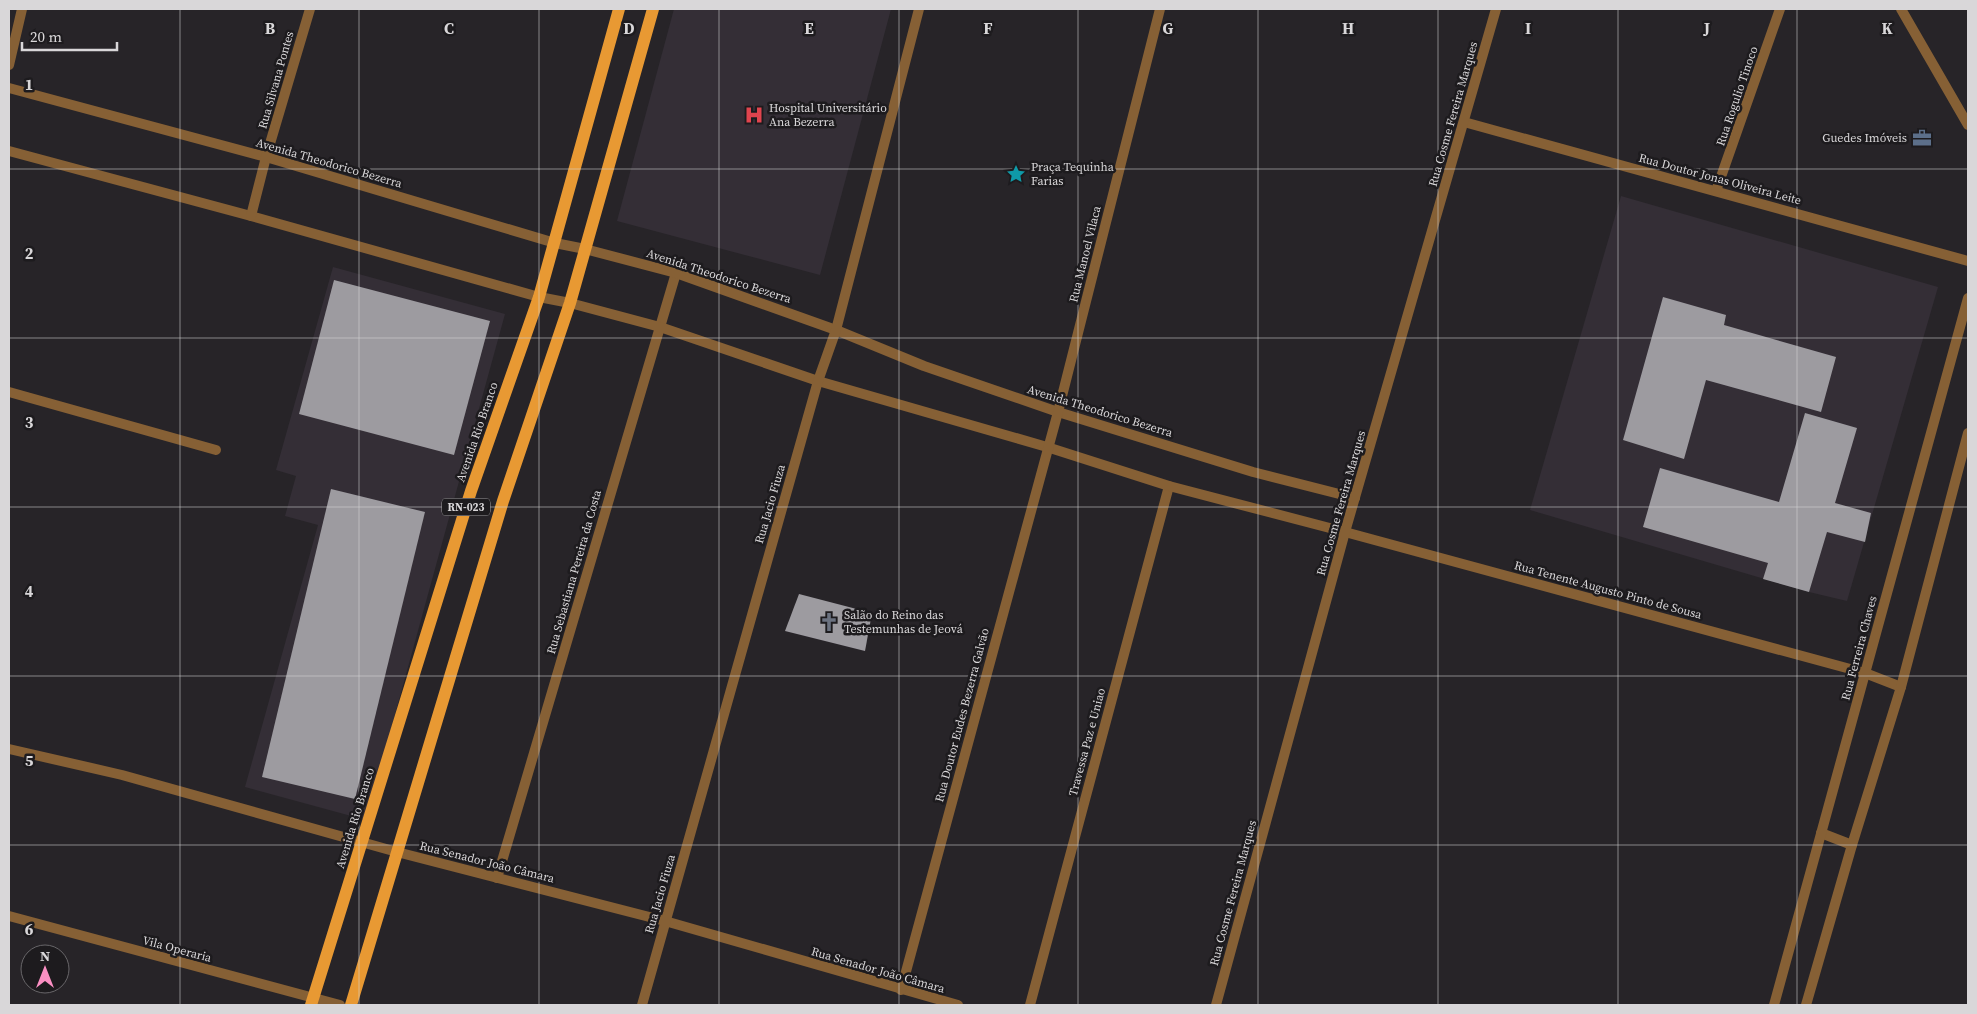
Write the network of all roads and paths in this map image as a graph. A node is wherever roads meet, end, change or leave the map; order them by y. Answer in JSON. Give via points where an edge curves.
{"nodes":[{"id":1,"x":22,"y":9,"type":"edge"},
{"id":2,"x":310,"y":9,"type":"edge"},
{"id":3,"x":619,"y":9,"type":"edge"},
{"id":4,"x":653,"y":9,"type":"edge"},
{"id":5,"x":919,"y":9,"type":"edge"},
{"id":6,"x":1160,"y":9,"type":"edge"},
{"id":7,"x":1496,"y":9,"type":"edge"},
{"id":8,"x":1780,"y":9,"type":"edge"},
{"id":9,"x":1901,"y":9,"type":"edge"},
{"id":10,"x":9,"y":65,"type":"edge"},
{"id":11,"x":9,"y":88,"type":"edge"},
{"id":12,"x":1464,"y":122,"type":"junction"},
{"id":13,"x":1968,"y":124,"type":"edge"},
{"id":14,"x":9,"y":151,"type":"edge"},
{"id":15,"x":266,"y":157,"type":"junction"},
{"id":16,"x":1716,"y":191,"type":"junction"},
{"id":17,"x":251,"y":216,"type":"junction"},
{"id":18,"x":555,"y":243,"type":"junction"},
{"id":19,"x":585,"y":248,"type":"junction"},
{"id":20,"x":1968,"y":261,"type":"edge"},
{"id":21,"x":676,"y":273,"type":"junction"},
{"id":22,"x":539,"y":297,"type":"junction"},
{"id":23,"x":1968,"y":298,"type":"edge"},
{"id":24,"x":570,"y":303,"type":"junction"},
{"id":25,"x":660,"y":327,"type":"junction"},
{"id":26,"x":836,"y":330,"type":"junction"},
{"id":27,"x":818,"y":381,"type":"junction"},
{"id":28,"x":9,"y":392,"type":"edge"},
{"id":29,"x":1058,"y":412,"type":"junction"},
{"id":30,"x":1968,"y":433,"type":"edge"},
{"id":31,"x":1047,"y":448,"type":"junction"},
{"id":32,"x":216,"y":450,"type":"dead end"},
{"id":33,"x":1169,"y":486,"type":"junction"},
{"id":34,"x":1355,"y":498,"type":"junction"},
{"id":35,"x":1345,"y":532,"type":"junction"},
{"id":36,"x":1865,"y":673,"type":"junction"},
{"id":37,"x":1901,"y":687,"type":"junction"},
{"id":38,"x":9,"y":749,"type":"edge"},
{"id":39,"x":1821,"y":833,"type":"junction"},
{"id":40,"x":363,"y":842,"type":"junction"},
{"id":41,"x":1852,"y":845,"type":"junction"},
{"id":42,"x":397,"y":852,"type":"junction"},
{"id":43,"x":497,"y":878,"type":"junction"},
{"id":44,"x":9,"y":916,"type":"edge"},
{"id":45,"x":665,"y":921,"type":"junction"},
{"id":46,"x":901,"y":990,"type":"junction"},
{"id":47,"x":312,"y":1002,"type":"edge"},
{"id":48,"x":340,"y":1005,"type":"edge"},
{"id":49,"x":351,"y":1005,"type":"edge"},
{"id":50,"x":642,"y":1005,"type":"edge"},
{"id":51,"x":958,"y":1005,"type":"edge"},
{"id":52,"x":1030,"y":1005,"type":"edge"},
{"id":53,"x":1216,"y":1005,"type":"edge"},
{"id":54,"x":1774,"y":1005,"type":"edge"},
{"id":55,"x":1806,"y":1005,"type":"edge"}],
"edges":[{"from":1,"to":10,"type":"street"},
{"from":2,"to":15,"type":"street","name":"Rua Silvana Pontes"},
{"from":3,"to":18,"type":"main road","name":"Avenida Rio Branco","number":"RN-023"},
{"from":4,"to":19,"type":"main road","number":"RN-023"},
{"from":5,"to":26,"type":"street","name":"Rua Jacio Fiuza"},
{"from":6,"to":29,"type":"street","name":"Rua Manoel Vilaca"},
{"from":7,"to":12,"type":"street","name":"Rua Cosme Fereira Marques"},
{"from":8,"to":16,"type":"street","name":"Rua Rogulio Tinoco"},
{"from":9,"to":13,"type":"street"},
{"from":11,"to":15,"type":"street","name":"Avenida Theodorico Bezerra"},
{"from":12,"to":16,"type":"street","name":"Rua Doutor Jonas Oliveira Leite"},
{"from":12,"to":34,"type":"street","name":"Rua Cosme Fereira Marques"},
{"from":14,"to":17,"type":"street"},
{"from":15,"to":17,"type":"street","name":"Rua Silvana Pontes"},
{"from":15,"to":18,"type":"street","name":"Avenida Theodorico Bezerra"},
{"from":16,"to":20,"type":"street","name":"Rua Doutor Jonas Oliveira Leite"},
{"from":17,"to":22,"type":"street"},
{"from":18,"to":19,"type":"street","name":"Avenida Theodorico Bezerra"},
{"from":18,"to":22,"type":"main road","name":"Avenida Rio Branco","number":"RN-023"},
{"from":19,"to":21,"type":"street","name":"Avenida Theodorico Bezerra"},
{"from":19,"to":24,"type":"main road","number":"RN-023"},
{"from":21,"to":25,"type":"street","name":"Rua Sebastiana Pereira da Costa"},
{"from":21,"to":26,"type":"street","name":"Avenida Theodorico Bezerra"},
{"from":22,"to":24,"type":"street"},
{"from":22,"to":40,"type":"main road","name":"Avenida Rio Branco","number":"RN-023","via":[[466,506]]},
{"from":23,"to":36,"type":"street","name":"Rua Ferreira Chaves"},
{"from":24,"to":25,"type":"street"},
{"from":24,"to":42,"type":"main road","number":"RN-023","via":[[503,501]]},
{"from":25,"to":27,"type":"street"},
{"from":25,"to":43,"type":"street","name":"Rua Sebastiana Pereira da Costa"},
{"from":26,"to":27,"type":"street","name":"Rua Jacio Fiuza"},
{"from":26,"to":29,"type":"street","name":"Avenida Theodorico Bezerra","via":[[924,366]]},
{"from":27,"to":31,"type":"street"},
{"from":27,"to":45,"type":"street","name":"Rua Jacio Fiuza"},
{"from":28,"to":32,"type":"street"},
{"from":29,"to":31,"type":"street","name":"Rua Manoel Vilaca"},
{"from":29,"to":34,"type":"street","name":"Avenida Theodorico Bezerra","via":[[1253,472]]},
{"from":30,"to":37,"type":"street"},
{"from":31,"to":33,"type":"street"},
{"from":31,"to":46,"type":"street","name":"Rua Doutor Eudes Bezerra Galvão"},
{"from":33,"to":35,"type":"street"},
{"from":33,"to":52,"type":"street","name":"Travessa Paz e Uniao"},
{"from":34,"to":35,"type":"street","name":"Rua Cosme Fereira Marques"},
{"from":35,"to":36,"type":"street","name":"Rua Tenente Augusto Pinto de Sousa"},
{"from":35,"to":53,"type":"street","name":"Rua Cosme Fereira Marques"},
{"from":36,"to":37,"type":"street","name":"Rua Tenente Augusto Pinto de Sousa"},
{"from":36,"to":39,"type":"street","name":"Rua Ferreira Chaves"},
{"from":37,"to":41,"type":"street"},
{"from":38,"to":40,"type":"street","name":"Rua Senador João Câmara","via":[[122,775]]},
{"from":39,"to":41,"type":"street"},
{"from":39,"to":54,"type":"street","name":"Rua Ferreira Chaves"},
{"from":40,"to":42,"type":"street","name":"Rua Senador João Câmara"},
{"from":40,"to":47,"type":"main road","name":"Avenida Rio Branco","number":"RN-023"},
{"from":41,"to":55,"type":"street"},
{"from":42,"to":43,"type":"street","name":"Rua Senador João Câmara"},
{"from":42,"to":49,"type":"main road","number":"RN-023"},
{"from":43,"to":45,"type":"street","name":"Rua Senador João Câmara"},
{"from":44,"to":47,"type":"street","name":"Vila Operaria"},
{"from":45,"to":46,"type":"street","name":"Rua Senador João Câmara"},
{"from":45,"to":50,"type":"street","name":"Rua Jacio Fiuza"},
{"from":46,"to":51,"type":"street","name":"Rua Senador João Câmara"},
{"from":47,"to":48,"type":"street","name":"Vila Operaria"}]}
